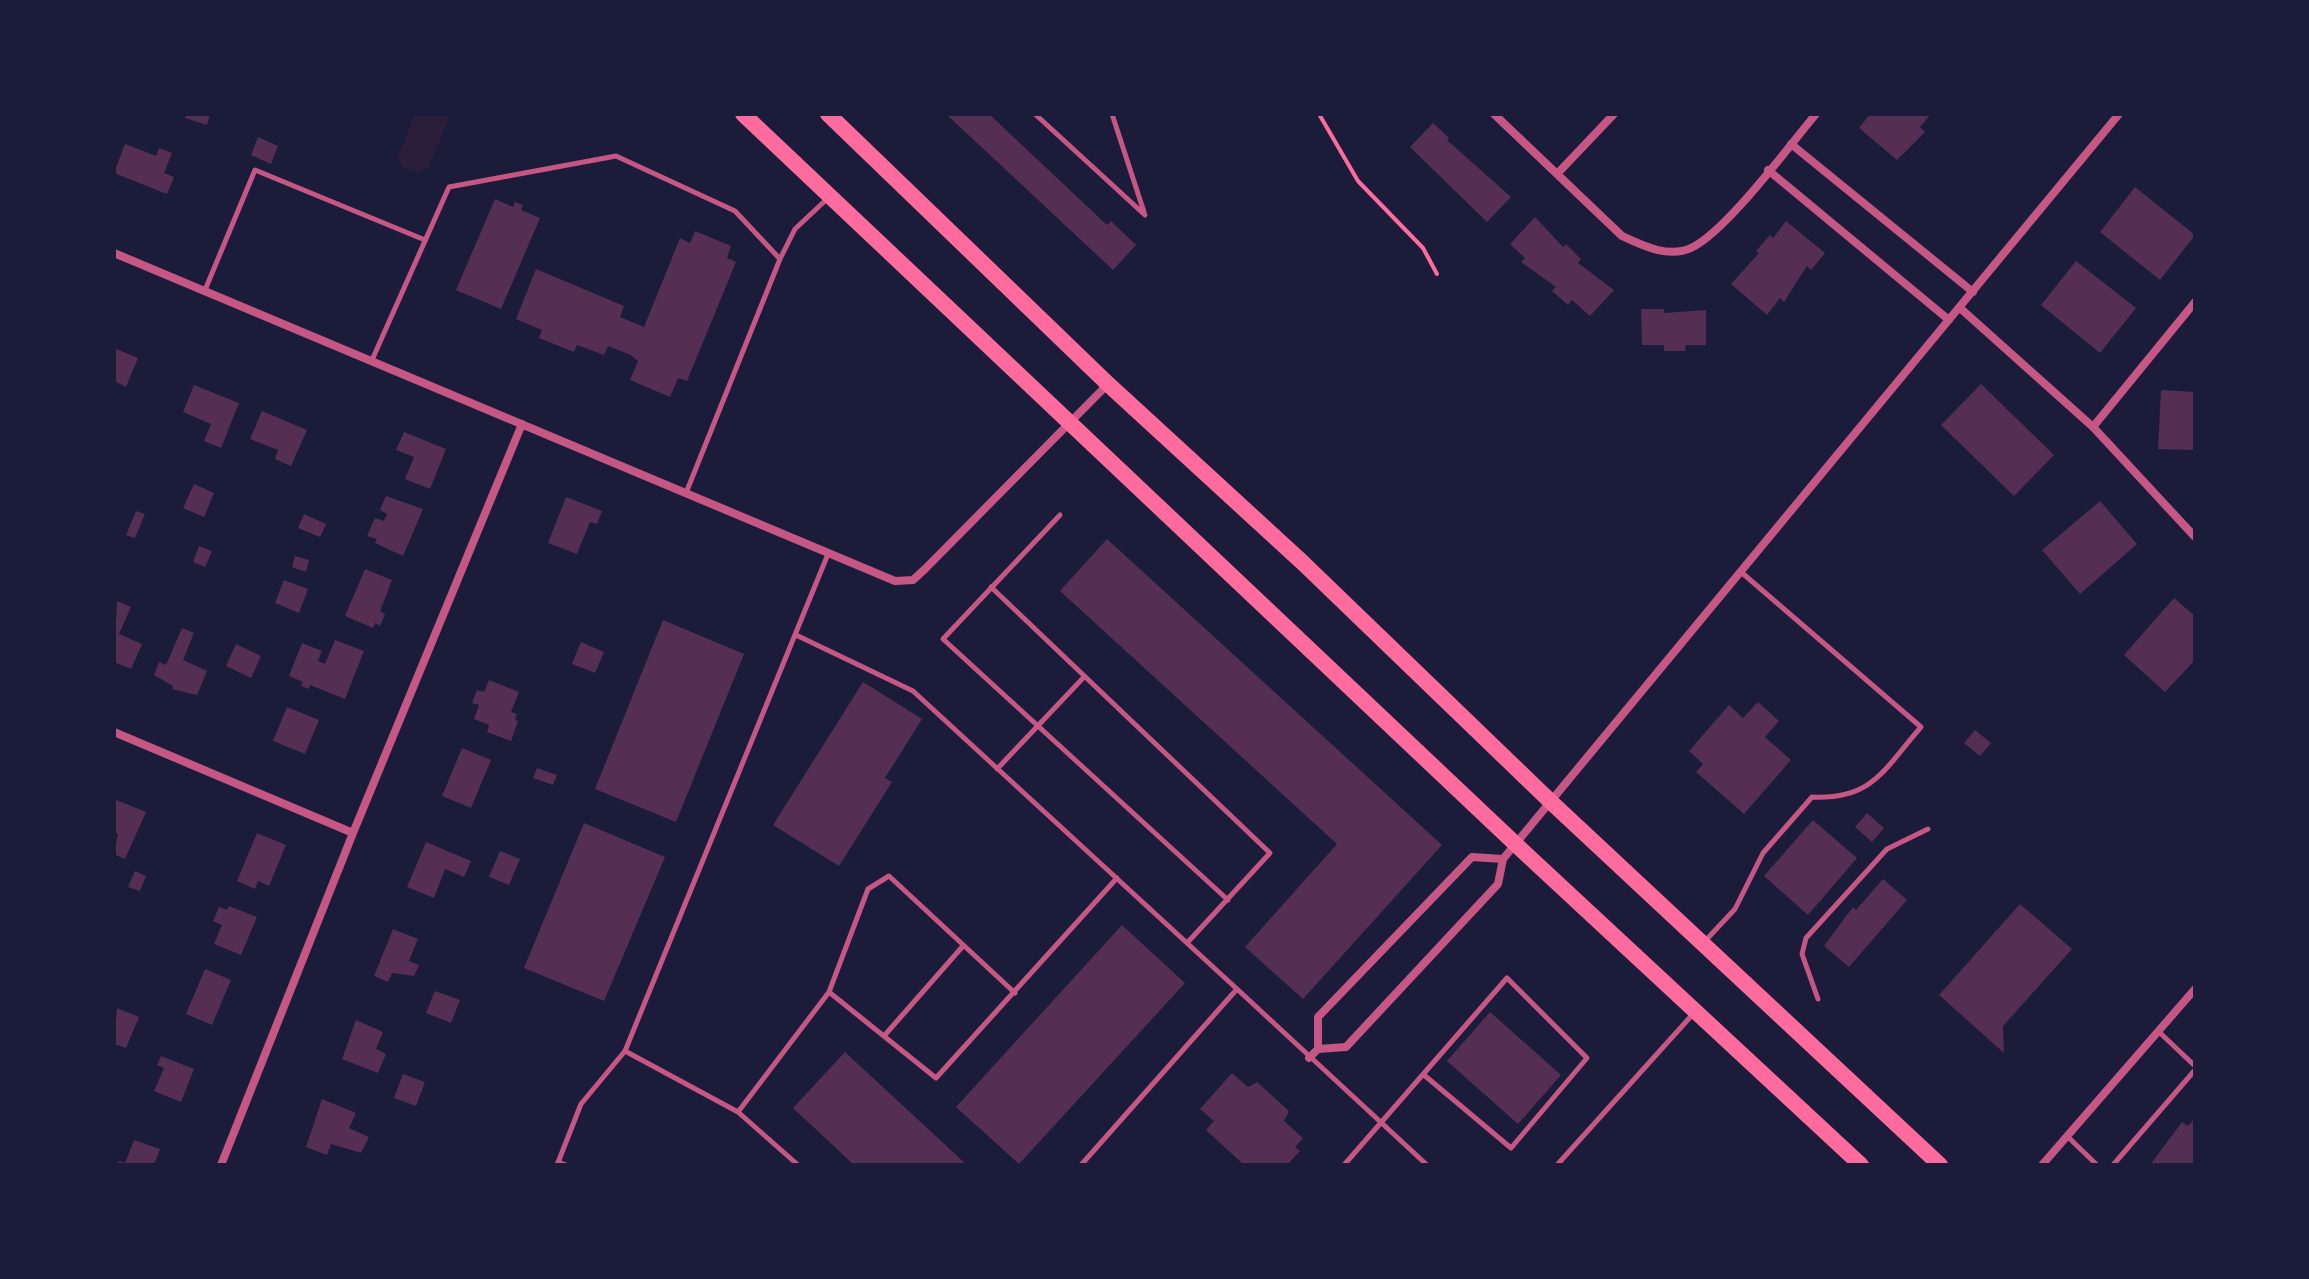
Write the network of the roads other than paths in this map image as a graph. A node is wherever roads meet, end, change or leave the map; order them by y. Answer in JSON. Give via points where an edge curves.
{"nodes":[{"id":1,"x":743,"y":114,"type":"edge"},
{"id":2,"x":828,"y":114,"type":"edge"},
{"id":3,"x":1035,"y":114,"type":"edge"},
{"id":4,"x":1112,"y":114,"type":"edge"},
{"id":5,"x":1494,"y":114,"type":"edge"},
{"id":6,"x":1614,"y":114,"type":"edge"},
{"id":7,"x":1816,"y":114,"type":"edge"},
{"id":8,"x":2119,"y":114,"type":"edge"},
{"id":9,"x":1791,"y":144,"type":"junction"},
{"id":10,"x":1768,"y":170,"type":"junction"},
{"id":11,"x":1557,"y":174,"type":"junction"},
{"id":12,"x":830,"y":196,"type":"junction"},
{"id":13,"x":425,"y":240,"type":"junction"},
{"id":14,"x":114,"y":253,"type":"edge"},
{"id":15,"x":780,"y":259,"type":"junction"},
{"id":16,"x":205,"y":290,"type":"junction"},
{"id":17,"x":1973,"y":292,"type":"junction"},
{"id":18,"x":2195,"y":302,"type":"edge"},
{"id":19,"x":1960,"y":308,"type":"junction"},
{"id":20,"x":1949,"y":320,"type":"junction"},
{"id":21,"x":372,"y":360,"type":"junction"},
{"id":22,"x":1108,"y":384,"type":"junction"},
{"id":23,"x":1070,"y":422,"type":"junction"},
{"id":24,"x":522,"y":424,"type":"junction"},
{"id":25,"x":2093,"y":427,"type":"junction"},
{"id":26,"x":686,"y":493,"type":"junction"},
{"id":27,"x":1060,"y":515,"type":"dead end"},
{"id":28,"x":2195,"y":537,"type":"edge"},
{"id":29,"x":828,"y":553,"type":"junction"},
{"id":30,"x":1741,"y":572,"type":"junction"},
{"id":31,"x":991,"y":587,"type":"junction"},
{"id":32,"x":796,"y":635,"type":"junction"},
{"id":33,"x":1084,"y":677,"type":"junction"},
{"id":34,"x":1038,"y":725,"type":"junction"},
{"id":35,"x":114,"y":732,"type":"edge"},
{"id":36,"x":997,"y":769,"type":"junction"},
{"id":37,"x":1551,"y":802,"type":"junction"},
{"id":38,"x":1928,"y":829,"type":"dead end"},
{"id":39,"x":353,"y":833,"type":"junction"},
{"id":40,"x":1516,"y":844,"type":"junction"},
{"id":41,"x":1503,"y":859,"type":"junction"},
{"id":42,"x":1117,"y":878,"type":"junction"},
{"id":43,"x":1228,"y":900,"type":"junction"},
{"id":44,"x":1187,"y":943,"type":"junction"},
{"id":45,"x":1703,"y":944,"type":"junction"},
{"id":46,"x":963,"y":946,"type":"junction"},
{"id":47,"x":1237,"y":989,"type":"junction"},
{"id":48,"x":2195,"y":989,"type":"edge"},
{"id":49,"x":829,"y":992,"type":"junction"},
{"id":50,"x":1015,"y":993,"type":"junction"},
{"id":51,"x":1818,"y":999,"type":"dead end"},
{"id":52,"x":1695,"y":1011,"type":"junction"},
{"id":53,"x":2158,"y":1030,"type":"junction"},
{"id":54,"x":884,"y":1036,"type":"junction"},
{"id":55,"x":1318,"y":1049,"type":"junction"},
{"id":56,"x":625,"y":1051,"type":"junction"},
{"id":57,"x":1309,"y":1058,"type":"junction"},
{"id":58,"x":2195,"y":1068,"type":"edge"},
{"id":59,"x":1424,"y":1075,"type":"junction"},
{"id":60,"x":738,"y":1112,"type":"junction"},
{"id":61,"x":1382,"y":1123,"type":"junction"},
{"id":62,"x":2067,"y":1136,"type":"junction"},
{"id":63,"x":558,"y":1164,"type":"edge"},
{"id":64,"x":221,"y":1165,"type":"edge"},
{"id":65,"x":566,"y":1165,"type":"edge"},
{"id":66,"x":798,"y":1165,"type":"edge"},
{"id":67,"x":1081,"y":1165,"type":"edge"},
{"id":68,"x":1344,"y":1165,"type":"edge"},
{"id":69,"x":1427,"y":1165,"type":"edge"},
{"id":70,"x":1557,"y":1165,"type":"edge"},
{"id":71,"x":1861,"y":1165,"type":"edge"},
{"id":72,"x":1940,"y":1165,"type":"edge"},
{"id":73,"x":2042,"y":1165,"type":"edge"},
{"id":74,"x":2097,"y":1165,"type":"edge"},
{"id":75,"x":2113,"y":1165,"type":"edge"}],
"edges":[{"from":1,"to":12,"type":"highway"},
{"from":2,"to":22,"type":"highway"},
{"from":3,"to":4,"type":"lane","via":[[1145,215]]},
{"from":5,"to":11,"type":"street"},
{"from":6,"to":11,"type":"street"},
{"from":7,"to":9,"type":"street"},
{"from":8,"to":17,"type":"street"},
{"from":9,"to":10,"type":"street"},
{"from":9,"to":17,"type":"street"},
{"from":10,"to":11,"type":"street","via":[[1720,226],[1692,248],[1670,253],[1622,236]]},
{"from":10,"to":20,"type":"street"},
{"from":12,"to":15,"type":"lane","via":[[795,229]]},
{"from":12,"to":23,"type":"highway"},
{"from":13,"to":15,"type":"lane","via":[[449,187],[616,156],[735,211]]},
{"from":13,"to":16,"type":"lane","via":[[255,170]]},
{"from":13,"to":21,"type":"lane"},
{"from":14,"to":16,"type":"street"},
{"from":15,"to":26,"type":"lane"},
{"from":16,"to":21,"type":"street"},
{"from":17,"to":19,"type":"street"},
{"from":18,"to":25,"type":"street"},
{"from":19,"to":20,"type":"street"},
{"from":19,"to":25,"type":"street"},
{"from":20,"to":30,"type":"street"},
{"from":21,"to":24,"type":"street"},
{"from":22,"to":23,"type":"street"},
{"from":22,"to":37,"type":"highway"},
{"from":23,"to":29,"type":"street","via":[[913,580],[895,581]]},
{"from":23,"to":40,"type":"highway"},
{"from":24,"to":26,"type":"street"},
{"from":24,"to":39,"type":"street"},
{"from":25,"to":28,"type":"street"},
{"from":26,"to":29,"type":"street"},
{"from":27,"to":31,"type":"lane"},
{"from":29,"to":32,"type":"lane"},
{"from":30,"to":37,"type":"street"},
{"from":30,"to":45,"type":"lane","via":[[1921,727],[1870,785],[1841,798],[1812,797],[1763,853],[1735,909]]},
{"from":31,"to":33,"type":"lane"},
{"from":31,"to":34,"type":"lane","via":[[943,639]]},
{"from":32,"to":36,"type":"lane","via":[[913,691]]},
{"from":32,"to":56,"type":"lane"},
{"from":33,"to":34,"type":"lane"},
{"from":33,"to":43,"type":"lane","via":[[1270,853]]},
{"from":34,"to":36,"type":"lane"},
{"from":34,"to":43,"type":"lane"},
{"from":35,"to":39,"type":"street"},
{"from":36,"to":42,"type":"lane"},
{"from":37,"to":40,"type":"street"},
{"from":37,"to":45,"type":"highway"},
{"from":38,"to":51,"type":"lane","via":[[1887,849],[1806,938],[1802,954]]},
{"from":39,"to":64,"type":"street"},
{"from":40,"to":41,"type":"street"},
{"from":40,"to":52,"type":"highway"},
{"from":41,"to":55,"type":"street","via":[[1498,884],[1346,1047]]},
{"from":41,"to":55,"type":"street","via":[[1472,857],[1318,1017]]},
{"from":42,"to":44,"type":"lane"},
{"from":42,"to":50,"type":"lane"},
{"from":43,"to":44,"type":"lane"},
{"from":44,"to":47,"type":"lane"},
{"from":45,"to":72,"type":"highway"},
{"from":46,"to":49,"type":"lane","via":[[889,876],[868,889]]},
{"from":46,"to":50,"type":"lane"},
{"from":46,"to":54,"type":"lane"},
{"from":47,"to":57,"type":"lane"},
{"from":47,"to":67,"type":"lane"},
{"from":48,"to":53,"type":"street"},
{"from":49,"to":54,"type":"lane"},
{"from":49,"to":60,"type":"lane"},
{"from":50,"to":54,"type":"lane","via":[[936,1078]]},
{"from":52,"to":70,"type":"lane"},
{"from":52,"to":71,"type":"highway"},
{"from":53,"to":58,"type":"lane"},
{"from":53,"to":62,"type":"street"},
{"from":55,"to":57,"type":"street"},
{"from":56,"to":60,"type":"lane"},
{"from":56,"to":63,"type":"lane","via":[[581,1104]]},
{"from":57,"to":61,"type":"lane"},
{"from":58,"to":75,"type":"lane"},
{"from":59,"to":59,"type":"lane","via":[[1507,978],[1587,1058],[1511,1148]]},
{"from":59,"to":61,"type":"lane"},
{"from":60,"to":66,"type":"lane"},
{"from":61,"to":68,"type":"lane"},
{"from":61,"to":69,"type":"lane"},
{"from":62,"to":73,"type":"street"},
{"from":62,"to":74,"type":"lane"},
{"from":63,"to":65,"type":"lane"}]}
